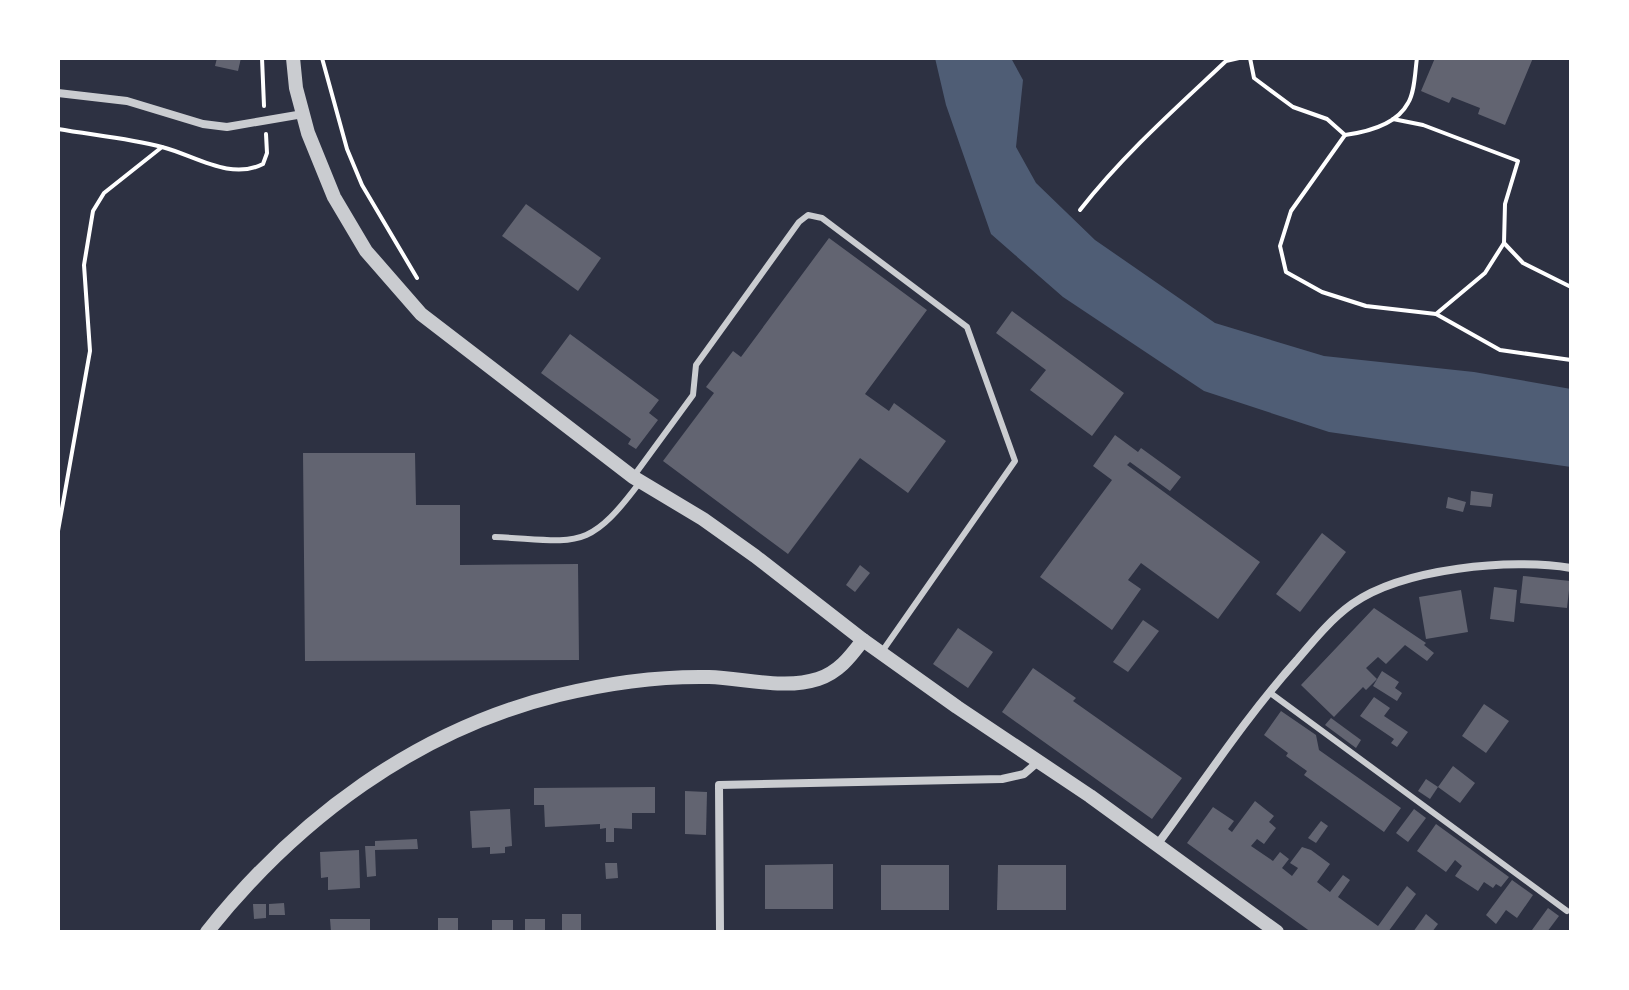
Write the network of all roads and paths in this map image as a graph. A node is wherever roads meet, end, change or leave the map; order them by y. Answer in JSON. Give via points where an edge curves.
{"nodes":[{"id":1,"x":262,"y":58,"type":"edge"},
{"id":2,"x":293,"y":58,"type":"edge"},
{"id":3,"x":322,"y":58,"type":"edge"},
{"id":4,"x":1239,"y":58,"type":"edge"},
{"id":5,"x":1250,"y":58,"type":"edge"},
{"id":6,"x":1417,"y":58,"type":"edge"},
{"id":7,"x":261,"y":67,"type":"dead end"},
{"id":8,"x":58,"y":93,"type":"edge"},
{"id":9,"x":303,"y":114,"type":"junction"},
{"id":10,"x":1393,"y":119,"type":"junction"},
{"id":11,"x":1345,"y":135,"type":"junction"},
{"id":12,"x":162,"y":147,"type":"dead end"},
{"id":13,"x":1080,"y":210,"type":"dead end"},
{"id":14,"x":1504,"y":243,"type":"junction"},
{"id":15,"x":1571,"y":287,"type":"edge"},
{"id":16,"x":421,"y":314,"type":"junction"},
{"id":17,"x":1436,"y":314,"type":"junction"},
{"id":18,"x":1571,"y":360,"type":"edge"},
{"id":19,"x":636,"y":479,"type":"junction"},
{"id":20,"x":58,"y":531,"type":"edge"},
{"id":21,"x":495,"y":537,"type":"dead end"},
{"id":22,"x":1571,"y":568,"type":"edge"},
{"id":23,"x":863,"y":640,"type":"junction"},
{"id":24,"x":881,"y":653,"type":"junction"},
{"id":25,"x":1269,"y":692,"type":"junction"},
{"id":26,"x":1039,"y":761,"type":"junction"},
{"id":27,"x":1157,"y":845,"type":"junction"},
{"id":28,"x":1567,"y":911,"type":"dead end"},
{"id":29,"x":207,"y":932,"type":"edge"},
{"id":30,"x":720,"y":932,"type":"edge"},
{"id":31,"x":1277,"y":932,"type":"edge"}],
"edges":[{"from":1,"to":7,"type":"path"},
{"from":2,"to":9,"type":"street"},
{"from":3,"to":16,"type":"path","via":[[362,185],[421,284]]},
{"from":4,"to":13,"type":"path","via":[[1226,61],[1158,122]]},
{"from":5,"to":11,"type":"path","via":[[1254,78],[1293,107],[1327,119]]},
{"from":6,"to":10,"type":"path","via":[[1409,103]]},
{"from":8,"to":9,"type":"street","via":[[127,101],[217,127]]},
{"from":9,"to":16,"type":"street","via":[[319,163],[350,226]]},
{"from":10,"to":11,"type":"path"},
{"from":10,"to":14,"type":"path","via":[[1518,161],[1505,204]]},
{"from":11,"to":17,"type":"path","via":[[1291,211],[1280,246],[1286,272],[1322,292],[1366,306]]},
{"from":12,"to":20,"type":"path","via":[[104,193],[93,211],[84,265],[90,351]]},
{"from":14,"to":15,"type":"path","via":[[1523,263]]},
{"from":14,"to":17,"type":"path","via":[[1485,273]]},
{"from":16,"to":19,"type":"street"},
{"from":17,"to":18,"type":"path","via":[[1500,350]]},
{"from":19,"to":21,"type":"lane","via":[[611,520],[580,539]]},
{"from":19,"to":23,"type":"street","via":[[703,519]]},
{"from":19,"to":24,"type":"lane","via":[[693,395],[696,365],[799,222],[808,215],[822,218],[967,327],[1015,461]]},
{"from":22,"to":25,"type":"street","via":[[1501,564],[1394,584],[1341,612]]},
{"from":23,"to":24,"type":"street"},
{"from":23,"to":29,"type":"street","via":[[837,669],[807,682],[645,680],[557,695],[479,720],[394,764],[325,812],[270,860]]},
{"from":24,"to":26,"type":"street"},
{"from":25,"to":27,"type":"street"},
{"from":25,"to":28,"type":"lane"},
{"from":26,"to":27,"type":"street"},
{"from":26,"to":30,"type":"street","via":[[1024,774],[1002,779],[719,785]]},
{"from":27,"to":31,"type":"street"}]}
